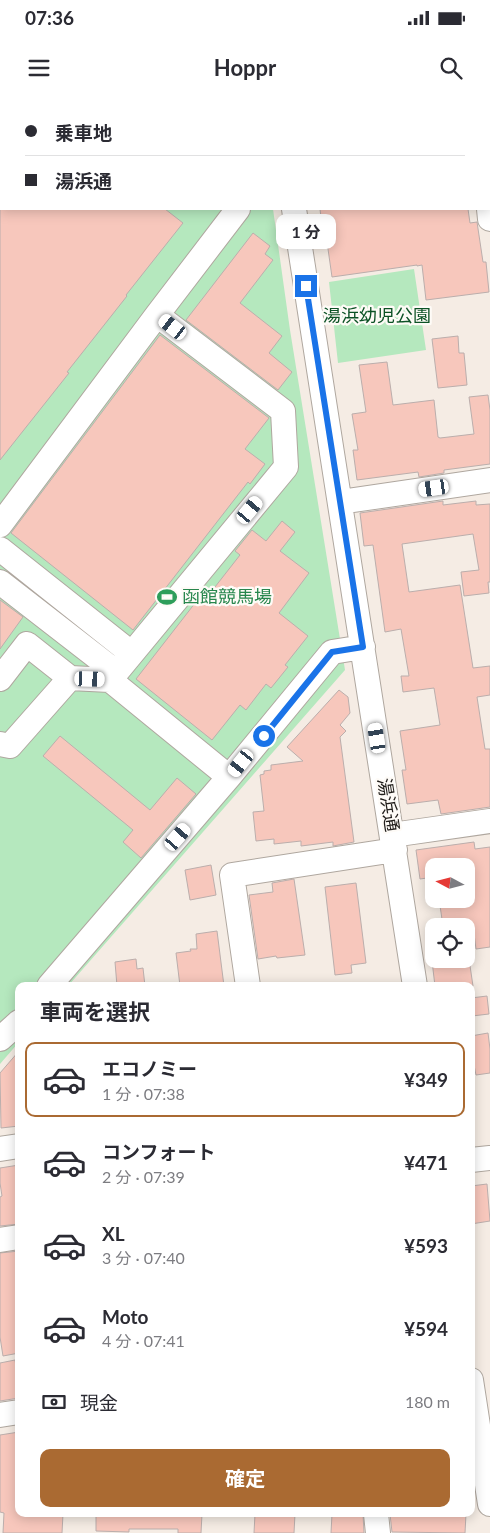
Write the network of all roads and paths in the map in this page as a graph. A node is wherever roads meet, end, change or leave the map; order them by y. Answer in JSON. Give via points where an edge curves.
{"nodes":[{"id":1,"x":237,"y":210,"type":"edge"},
{"id":2,"x":294,"y":210,"type":"edge"},
{"id":3,"x":157,"y":315,"type":"junction"},
{"id":4,"x":490,"y":480,"type":"edge"},
{"id":5,"x":340,"y":502,"type":"junction"},
{"id":6,"x":0,"y":525,"type":"edge"},
{"id":7,"x":0,"y":549,"type":"edge"},
{"id":8,"x":0,"y":582,"type":"edge"},
{"id":9,"x":363,"y":647,"type":"junction"},
{"id":10,"x":131,"y":653,"type":"junction"},
{"id":11,"x":113,"y":676,"type":"junction"},
{"id":12,"x":70,"y":678,"type":"junction"},
{"id":13,"x":0,"y":679,"type":"edge"},
{"id":14,"x":0,"y":744,"type":"edge"},
{"id":15,"x":230,"y":777,"type":"junction"},
{"id":16,"x":490,"y":821,"type":"edge"},
{"id":17,"x":393,"y":843,"type":"junction"},
{"id":18,"x":52,"y":982,"type":"edge"},
{"id":19,"x":247,"y":982,"type":"edge"},
{"id":20,"x":414,"y":982,"type":"edge"},
{"id":21,"x":15,"y":1026,"type":"edge"},
{"id":22,"x":0,"y":1039,"type":"edge"},
{"id":23,"x":15,"y":1147,"type":"edge"},
{"id":24,"x":0,"y":1149,"type":"edge"},
{"id":25,"x":490,"y":1158,"type":"edge"},
{"id":26,"x":475,"y":1160,"type":"edge"},
{"id":27,"x":15,"y":1238,"type":"edge"},
{"id":28,"x":0,"y":1240,"type":"edge"},
{"id":29,"x":475,"y":1403,"type":"edge"},
{"id":30,"x":15,"y":1413,"type":"edge"},
{"id":31,"x":0,"y":1415,"type":"edge"},
{"id":32,"x":488,"y":1478,"type":"edge"},
{"id":33,"x":490,"y":1504,"type":"edge"},
{"id":34,"x":376,"y":1517,"type":"edge"},
{"id":35,"x":378,"y":1533,"type":"edge"}],
"edges":[{"from":1,"to":3,"type":"street"},
{"from":2,"to":5,"type":"street","name":"湯浜通"},
{"from":3,"to":6,"type":"street"},
{"from":3,"to":10,"type":"street","via":[[283,411],[286,467]]},
{"from":4,"to":5,"type":"street"},
{"from":5,"to":9,"type":"street","name":"湯浜通"},
{"from":7,"to":10,"type":"street"},
{"from":8,"to":11,"type":"street"},
{"from":9,"to":15,"type":"street","via":[[332,652]]},
{"from":9,"to":17,"type":"street","name":"湯浜通"},
{"from":10,"to":11,"type":"street"},
{"from":11,"to":12,"type":"street"},
{"from":11,"to":15,"type":"street"},
{"from":12,"to":13,"type":"street","via":[[27,644]]},
{"from":12,"to":14,"type":"street","via":[[10,746]]},
{"from":15,"to":18,"type":"street"},
{"from":16,"to":17,"type":"street"},
{"from":17,"to":19,"type":"street","via":[[232,875]]},
{"from":17,"to":20,"type":"street","name":"湯浜通"},
{"from":21,"to":22,"type":"street"},
{"from":23,"to":24,"type":"street"},
{"from":25,"to":26,"type":"street"},
{"from":27,"to":28,"type":"street"},
{"from":29,"to":32,"type":"street"},
{"from":30,"to":31,"type":"street"},
{"from":32,"to":33,"type":"street"},
{"from":34,"to":35,"type":"street"}]}
